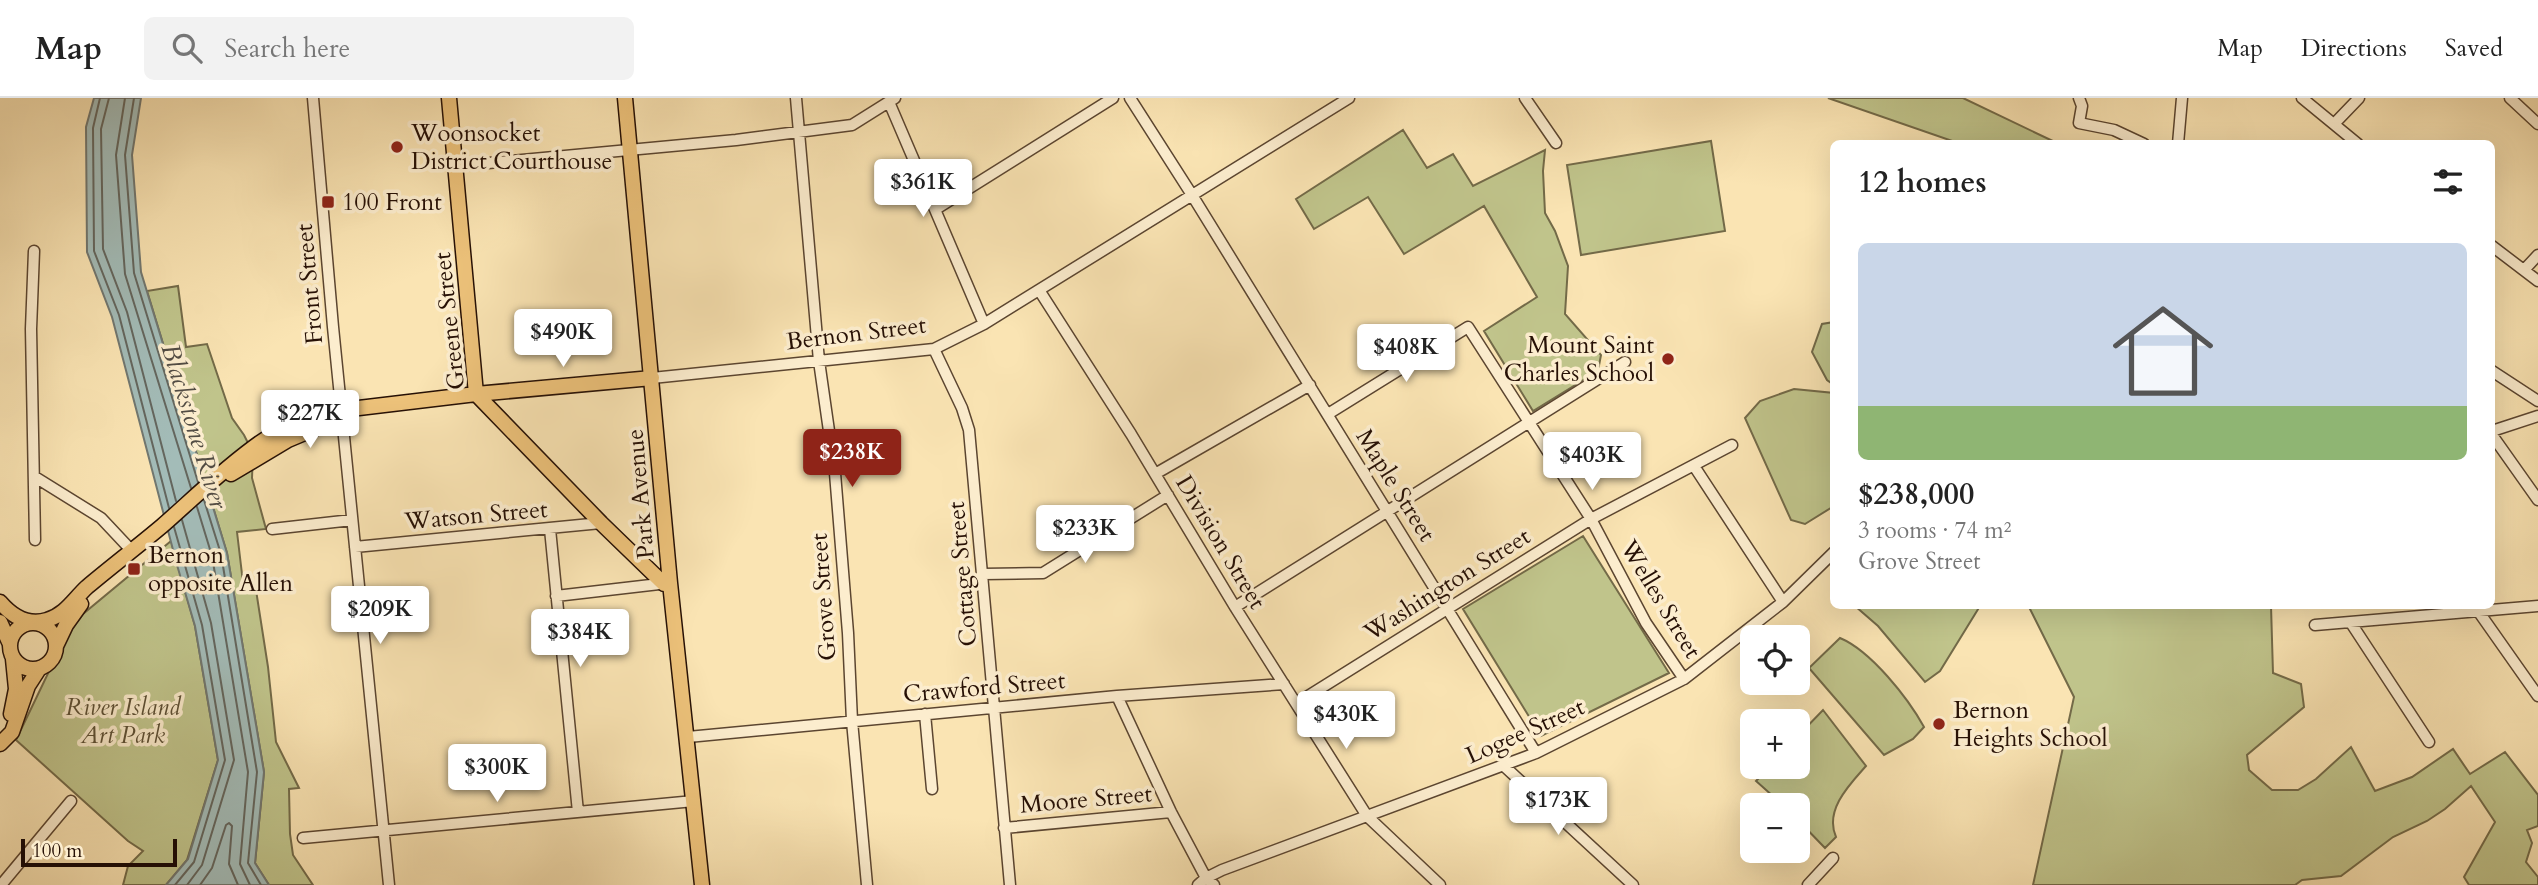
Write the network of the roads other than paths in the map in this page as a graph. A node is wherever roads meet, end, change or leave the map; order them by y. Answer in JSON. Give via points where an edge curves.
{"nodes":[{"id":1,"x":313,"y":98,"type":"edge"},
{"id":2,"x":449,"y":98,"type":"edge"},
{"id":3,"x":625,"y":98,"type":"edge"},
{"id":4,"x":796,"y":98,"type":"edge"},
{"id":5,"x":1113,"y":98,"type":"edge"},
{"id":6,"x":1130,"y":98,"type":"edge"},
{"id":7,"x":1325,"y":98,"type":"edge"},
{"id":8,"x":1349,"y":98,"type":"edge"},
{"id":9,"x":1525,"y":98,"type":"edge"},
{"id":10,"x":2079,"y":98,"type":"edge"},
{"id":11,"x":2182,"y":98,"type":"edge"},
{"id":12,"x":2302,"y":98,"type":"edge"},
{"id":13,"x":2359,"y":98,"type":"edge"},
{"id":14,"x":2510,"y":98,"type":"edge"},
{"id":15,"x":892,"y":100,"type":"edge"},
{"id":16,"x":1332,"y":109,"type":"junction"},
{"id":17,"x":2334,"y":124,"type":"junction"},
{"id":18,"x":2538,"y":124,"type":"edge"},
{"id":19,"x":800,"y":132,"type":"junction"},
{"id":20,"x":2135,"y":140,"type":"edge"},
{"id":21,"x":2178,"y":140,"type":"edge"},
{"id":22,"x":2353,"y":140,"type":"edge"},
{"id":23,"x":1556,"y":144,"type":"dead end"},
{"id":24,"x":630,"y":150,"type":"junction"},
{"id":25,"x":456,"y":166,"type":"junction"},
{"id":26,"x":1192,"y":195,"type":"junction"},
{"id":27,"x":936,"y":209,"type":"junction"},
{"id":28,"x":2495,"y":248,"type":"edge"},
{"id":29,"x":34,"y":251,"type":"dead end"},
{"id":30,"x":2538,"y":255,"type":"edge"},
{"id":31,"x":2524,"y":270,"type":"junction"},
{"id":32,"x":2538,"y":281,"type":"edge"},
{"id":33,"x":1039,"y":290,"type":"junction"},
{"id":34,"x":984,"y":324,"type":"junction"},
{"id":35,"x":934,"y":349,"type":"junction"},
{"id":36,"x":819,"y":361,"type":"junction"},
{"id":37,"x":1625,"y":362,"type":"dead end"},
{"id":38,"x":2495,"y":373,"type":"edge"},
{"id":39,"x":652,"y":379,"type":"junction"},
{"id":40,"x":1310,"y":385,"type":"junction"},
{"id":41,"x":476,"y":394,"type":"junction"},
{"id":42,"x":2538,"y":401,"type":"edge"},
{"id":43,"x":342,"y":410,"type":"junction"},
{"id":44,"x":1328,"y":414,"type":"junction"},
{"id":45,"x":2538,"y":416,"type":"edge"},
{"id":46,"x":1528,"y":421,"type":"junction"},
{"id":47,"x":2495,"y":432,"type":"edge"},
{"id":48,"x":2495,"y":437,"type":"edge"},
{"id":49,"x":1732,"y":445,"type":"dead end"},
{"id":50,"x":1694,"y":466,"type":"junction"},
{"id":51,"x":1155,"y":474,"type":"junction"},
{"id":52,"x":34,"y":477,"type":"junction"},
{"id":53,"x":1168,"y":495,"type":"junction"},
{"id":54,"x":2538,"y":500,"type":"edge"},
{"id":55,"x":1386,"y":510,"type":"junction"},
{"id":56,"x":1591,"y":519,"type":"junction"},
{"id":57,"x":352,"y":520,"type":"junction"},
{"id":58,"x":601,"y":523,"type":"junction"},
{"id":59,"x":272,"y":529,"type":"dead end"},
{"id":60,"x":550,"y":529,"type":"junction"},
{"id":61,"x":36,"y":540,"type":"dead end"},
{"id":62,"x":355,"y":547,"type":"junction"},
{"id":63,"x":132,"y":551,"type":"junction"},
{"id":64,"x":1830,"y":556,"type":"edge"},
{"id":65,"x":984,"y":574,"type":"junction"},
{"id":66,"x":104,"y":575,"type":"junction"},
{"id":67,"x":667,"y":583,"type":"junction"},
{"id":68,"x":556,"y":596,"type":"junction"},
{"id":69,"x":0,"y":602,"type":"edge"},
{"id":70,"x":1783,"y":602,"type":"junction"},
{"id":71,"x":2538,"y":606,"type":"edge"},
{"id":72,"x":1235,"y":607,"type":"junction"},
{"id":73,"x":1448,"y":607,"type":"junction"},
{"id":74,"x":2495,"y":608,"type":"edge"},
{"id":75,"x":2477,"y":609,"type":"edge"},
{"id":76,"x":0,"y":622,"type":"edge"},
{"id":77,"x":34,"y":623,"type":"junction"},
{"id":78,"x":2351,"y":623,"type":"junction"},
{"id":79,"x":2315,"y":625,"type":"dead end"},
{"id":80,"x":10,"y":644,"type":"junction"},
{"id":81,"x":56,"y":646,"type":"junction"},
{"id":82,"x":13,"y":659,"type":"junction"},
{"id":83,"x":39,"y":669,"type":"junction"},
{"id":84,"x":1684,"y":679,"type":"junction"},
{"id":85,"x":1284,"y":684,"type":"junction"},
{"id":86,"x":1117,"y":696,"type":"junction"},
{"id":87,"x":2538,"y":696,"type":"edge"},
{"id":88,"x":1297,"y":703,"type":"junction"},
{"id":89,"x":995,"y":708,"type":"junction"},
{"id":90,"x":925,"y":714,"type":"junction"},
{"id":91,"x":852,"y":721,"type":"junction"},
{"id":92,"x":688,"y":737,"type":"junction"},
{"id":93,"x":2429,"y":742,"type":"dead end"},
{"id":94,"x":1,"y":743,"type":"edge"},
{"id":95,"x":1536,"y":753,"type":"junction"},
{"id":96,"x":1504,"y":766,"type":"junction"},
{"id":97,"x":932,"y":789,"type":"dead end"},
{"id":98,"x":71,"y":801,"type":"dead end"},
{"id":99,"x":694,"y":801,"type":"junction"},
{"id":100,"x":578,"y":812,"type":"junction"},
{"id":101,"x":1171,"y":812,"type":"junction"},
{"id":102,"x":1367,"y":816,"type":"junction"},
{"id":103,"x":1004,"y":828,"type":"junction"},
{"id":104,"x":383,"y":830,"type":"junction"},
{"id":105,"x":303,"y":838,"type":"dead end"},
{"id":106,"x":1833,"y":858,"type":"dead end"},
{"id":107,"x":1206,"y":883,"type":"edge"},
{"id":108,"x":1,"y":885,"type":"edge"},
{"id":109,"x":389,"y":885,"type":"edge"},
{"id":110,"x":702,"y":885,"type":"edge"},
{"id":111,"x":867,"y":885,"type":"edge"},
{"id":112,"x":1010,"y":885,"type":"edge"},
{"id":113,"x":1440,"y":885,"type":"edge"},
{"id":114,"x":1633,"y":885,"type":"edge"},
{"id":115,"x":1808,"y":885,"type":"edge"}],
"edges":[{"from":1,"to":43,"type":"street","name":"Front Street"},
{"from":2,"to":25,"type":"main road","name":"Greene Street"},
{"from":3,"to":24,"type":"main road","name":"Park Avenue"},
{"from":4,"to":19,"type":"street","name":"Grove Street"},
{"from":5,"to":27,"type":"street"},
{"from":6,"to":26,"type":"street","name":"Maple Street"},
{"from":7,"to":16,"type":"street"},
{"from":8,"to":16,"type":"street","name":"Bernon Street"},
{"from":9,"to":23,"type":"street"},
{"from":10,"to":20,"type":"street","via":[[2079,123]]},
{"from":11,"to":21,"type":"street"},
{"from":12,"to":17,"type":"street"},
{"from":13,"to":17,"type":"street"},
{"from":14,"to":18,"type":"street"},
{"from":15,"to":19,"type":"street","via":[[852,125]]},
{"from":15,"to":27,"type":"street"},
{"from":16,"to":26,"type":"street","name":"Bernon Street"},
{"from":17,"to":22,"type":"street"},
{"from":19,"to":24,"type":"street"},
{"from":19,"to":36,"type":"street","name":"Grove Street"},
{"from":24,"to":25,"type":"street"},
{"from":24,"to":39,"type":"main road","name":"Park Avenue"},
{"from":25,"to":41,"type":"main road","name":"Greene Street"},
{"from":26,"to":33,"type":"street","name":"Bernon Street"},
{"from":26,"to":40,"type":"street","name":"Maple Street"},
{"from":27,"to":34,"type":"street"},
{"from":28,"to":31,"type":"street"},
{"from":29,"to":52,"type":"street"},
{"from":30,"to":31,"type":"street"},
{"from":31,"to":32,"type":"street"},
{"from":33,"to":34,"type":"street","name":"Bernon Street"},
{"from":33,"to":51,"type":"street","name":"Division Street"},
{"from":34,"to":35,"type":"street","name":"Bernon Street"},
{"from":35,"to":36,"type":"street","name":"Bernon Street"},
{"from":35,"to":65,"type":"street","name":"Cottage Street","via":[[969,430]]},
{"from":36,"to":39,"type":"street","name":"Bernon Street"},
{"from":36,"to":91,"type":"street","name":"Grove Street","via":[[835,473]]},
{"from":37,"to":46,"type":"street"},
{"from":38,"to":42,"type":"street"},
{"from":39,"to":41,"type":"main road","name":"Bernon Street"},
{"from":39,"to":67,"type":"main road","name":"Park Avenue"},
{"from":40,"to":44,"type":"street","name":"Maple Street"},
{"from":40,"to":51,"type":"street"},
{"from":41,"to":43,"type":"main road","name":"Bernon Street"},
{"from":41,"to":58,"type":"main road","name":"Greene Street"},
{"from":43,"to":57,"type":"street","name":"Front Street"},
{"from":43,"to":63,"type":"main road","name":"Bernon Street","via":[[326,424],[251,456]]},
{"from":44,"to":46,"type":"street","name":"Welles Street","via":[[1468,327]]},
{"from":44,"to":55,"type":"street","name":"Maple Street"},
{"from":45,"to":47,"type":"street"},
{"from":46,"to":55,"type":"street"},
{"from":46,"to":56,"type":"street","name":"Welles Street"},
{"from":48,"to":54,"type":"street"},
{"from":49,"to":50,"type":"street","name":"Washington Street"},
{"from":50,"to":56,"type":"street","name":"Washington Street"},
{"from":50,"to":70,"type":"street"},
{"from":51,"to":53,"type":"street","name":"Division Street"},
{"from":52,"to":61,"type":"street"},
{"from":52,"to":63,"type":"street","via":[[101,518]]},
{"from":53,"to":65,"type":"street","via":[[1043,573]]},
{"from":53,"to":72,"type":"street","name":"Division Street"},
{"from":55,"to":72,"type":"street"},
{"from":55,"to":73,"type":"street","name":"Maple Street"},
{"from":56,"to":73,"type":"street","name":"Washington Street"},
{"from":56,"to":84,"type":"street","name":"Welles Street","via":[[1646,623]]},
{"from":57,"to":59,"type":"street"},
{"from":57,"to":62,"type":"street","name":"Front Street"},
{"from":58,"to":60,"type":"street","name":"Watson Street"},
{"from":58,"to":67,"type":"main road","name":"Greene Street"},
{"from":60,"to":62,"type":"street","name":"Watson Street"},
{"from":60,"to":68,"type":"street"},
{"from":62,"to":104,"type":"street","name":"Front Street"},
{"from":63,"to":66,"type":"main road","name":"Bernon Street"},
{"from":64,"to":70,"type":"street","name":"Logee Street"},
{"from":65,"to":89,"type":"street","name":"Cottage Street"},
{"from":66,"to":77,"type":"main road","name":"Bernon Street","via":[[57,616]]},
{"from":66,"to":81,"type":"main road","name":"Bernon Street","via":[[72,616]]},
{"from":67,"to":68,"type":"street"},
{"from":67,"to":92,"type":"main road","name":"Park Avenue"},
{"from":68,"to":100,"type":"street"},
{"from":69,"to":77,"type":"main road","via":[[16,616]]},
{"from":70,"to":84,"type":"street","name":"Logee Street"},
{"from":71,"to":74,"type":"street"},
{"from":72,"to":85,"type":"street","name":"Division Street"},
{"from":73,"to":88,"type":"street","name":"Washington Street"},
{"from":73,"to":95,"type":"street","name":"Maple Street"},
{"from":75,"to":78,"type":"street"},
{"from":75,"to":87,"type":"street"},
{"from":76,"to":80,"type":"main road"},
{"from":77,"to":80,"type":"main road","via":[[18,628]]},
{"from":77,"to":81,"type":"main road","via":[[50,631]]},
{"from":78,"to":79,"type":"street"},
{"from":78,"to":93,"type":"street"},
{"from":80,"to":82,"type":"main road"},
{"from":81,"to":83,"type":"main road","via":[[51,661]]},
{"from":82,"to":83,"type":"main road","via":[[22,667]]},
{"from":82,"to":94,"type":"main road","via":[[16,689]]},
{"from":83,"to":94,"type":"main road","via":[[12,732]]},
{"from":84,"to":95,"type":"street","name":"Logee Street"},
{"from":85,"to":86,"type":"street","name":"Crawford Street"},
{"from":85,"to":88,"type":"street","name":"Division Street"},
{"from":86,"to":89,"type":"street","name":"Crawford Street"},
{"from":86,"to":101,"type":"street"},
{"from":88,"to":102,"type":"street","name":"Division Street"},
{"from":89,"to":90,"type":"street","name":"Crawford Street"},
{"from":89,"to":103,"type":"street","name":"Cottage Street"},
{"from":90,"to":91,"type":"street","name":"Crawford Street"},
{"from":90,"to":97,"type":"street"},
{"from":91,"to":92,"type":"street","name":"Crawford Street"},
{"from":91,"to":111,"type":"street","name":"Grove Street"},
{"from":92,"to":99,"type":"main road","name":"Park Avenue"},
{"from":95,"to":96,"type":"street","name":"Logee Street"},
{"from":96,"to":102,"type":"street","name":"Logee Street"},
{"from":96,"to":114,"type":"street"},
{"from":98,"to":108,"type":"street"},
{"from":99,"to":100,"type":"street"},
{"from":99,"to":110,"type":"main road","name":"Park Avenue"},
{"from":100,"to":104,"type":"street"},
{"from":101,"to":103,"type":"street","name":"Moore Street"},
{"from":101,"to":107,"type":"street"},
{"from":102,"to":107,"type":"street","name":"Logee Street"},
{"from":102,"to":113,"type":"street","name":"Division Street"},
{"from":103,"to":112,"type":"street","name":"Cottage Street"},
{"from":104,"to":105,"type":"street"},
{"from":104,"to":109,"type":"street","name":"Front Street"},
{"from":106,"to":115,"type":"street"}]}
